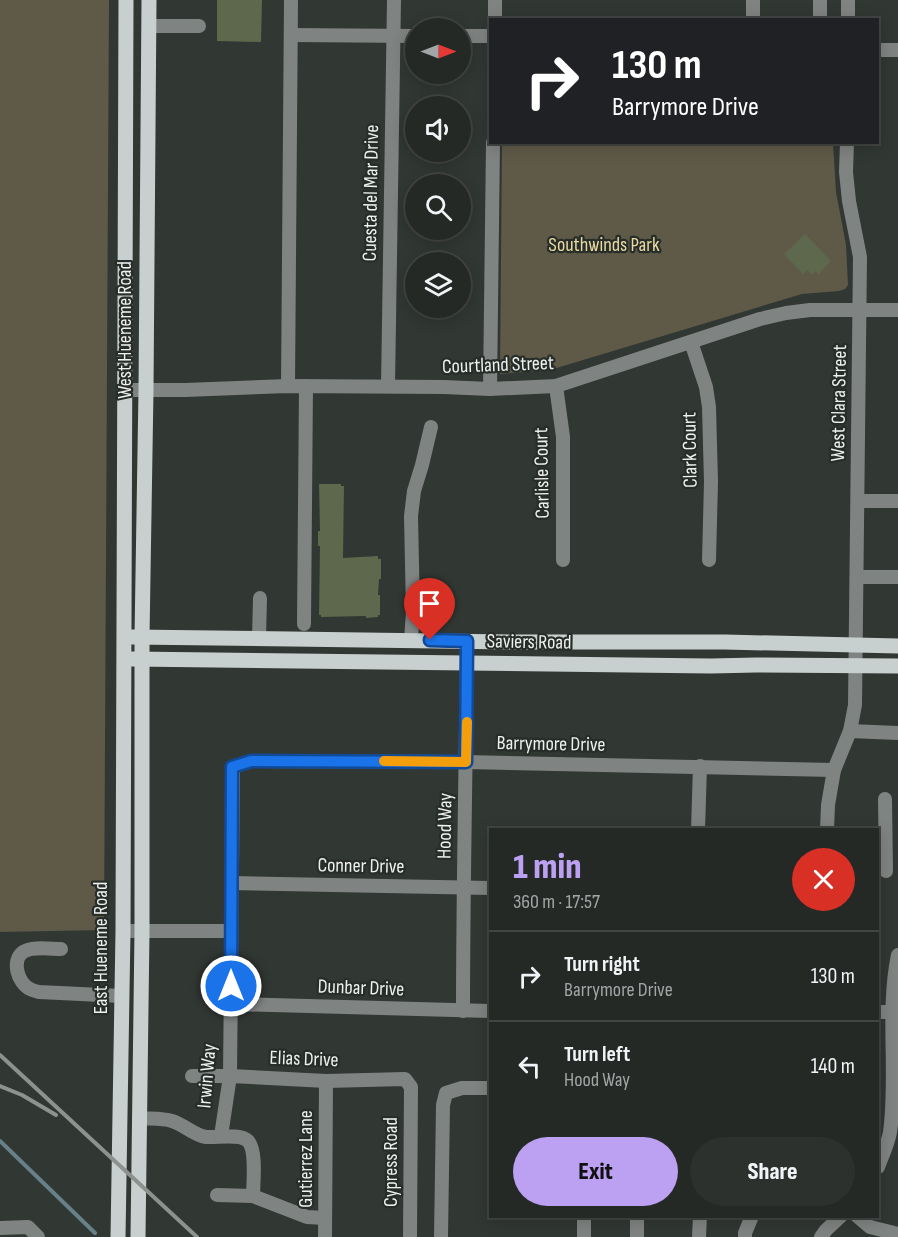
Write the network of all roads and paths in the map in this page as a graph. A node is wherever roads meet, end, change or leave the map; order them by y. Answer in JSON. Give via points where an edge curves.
{"nodes":[{"id":1,"x":126,"y":0,"type":"edge"},
{"id":2,"x":149,"y":0,"type":"edge"},
{"id":3,"x":291,"y":0,"type":"edge"},
{"id":4,"x":394,"y":0,"type":"edge"},
{"id":5,"x":495,"y":0,"type":"edge"},
{"id":6,"x":753,"y":0,"type":"edge"},
{"id":7,"x":820,"y":0,"type":"edge"},
{"id":8,"x":848,"y":0,"type":"edge"},
{"id":9,"x":495,"y":18,"type":"edge"},
{"id":10,"x":753,"y":18,"type":"edge"},
{"id":11,"x":820,"y":18,"type":"edge"},
{"id":12,"x":848,"y":18,"type":"edge"},
{"id":13,"x":149,"y":26,"type":"junction"},
{"id":14,"x":199,"y":26,"type":"dead end"},
{"id":15,"x":291,"y":35,"type":"junction"},
{"id":16,"x":393,"y":36,"type":"junction"},
{"id":17,"x":405,"y":36,"type":"edge"},
{"id":18,"x":471,"y":36,"type":"edge"},
{"id":19,"x":489,"y":36,"type":"edge"},
{"id":20,"x":879,"y":50,"type":"edge"},
{"id":21,"x":898,"y":50,"type":"edge"},
{"id":22,"x":493,"y":144,"type":"edge"},
{"id":23,"x":847,"y":144,"type":"edge"},
{"id":24,"x":860,"y":309,"type":"junction"},
{"id":25,"x":898,"y":310,"type":"edge"},
{"id":26,"x":691,"y":342,"type":"junction"},
{"id":27,"x":288,"y":386,"type":"junction"},
{"id":28,"x":306,"y":386,"type":"junction"},
{"id":29,"x":388,"y":386,"type":"junction"},
{"id":30,"x":556,"y":386,"type":"junction"},
{"id":31,"x":490,"y":389,"type":"junction"},
{"id":32,"x":124,"y":390,"type":"junction"},
{"id":33,"x":146,"y":390,"type":"junction"},
{"id":34,"x":431,"y":427,"type":"dead end"},
{"id":35,"x":858,"y":501,"type":"junction"},
{"id":36,"x":898,"y":501,"type":"edge"},
{"id":37,"x":563,"y":560,"type":"dead end"},
{"id":38,"x":709,"y":560,"type":"dead end"},
{"id":39,"x":857,"y":577,"type":"junction"},
{"id":40,"x":898,"y":577,"type":"edge"},
{"id":41,"x":260,"y":598,"type":"dead end"},
{"id":42,"x":304,"y":624,"type":"dead end"},
{"id":43,"x":123,"y":637,"type":"junction"},
{"id":44,"x":142,"y":637,"type":"junction"},
{"id":45,"x":259,"y":638,"type":"junction"},
{"id":46,"x":411,"y":640,"type":"junction"},
{"id":47,"x":467,"y":641,"type":"junction"},
{"id":48,"x":856,"y":646,"type":"junction"},
{"id":49,"x":898,"y":646,"type":"edge"},
{"id":50,"x":123,"y":659,"type":"junction"},
{"id":51,"x":142,"y":660,"type":"junction"},
{"id":52,"x":467,"y":663,"type":"junction"},
{"id":53,"x":856,"y":666,"type":"junction"},
{"id":54,"x":898,"y":666,"type":"edge"},
{"id":55,"x":850,"y":731,"type":"junction"},
{"id":56,"x":898,"y":733,"type":"edge"},
{"id":57,"x":466,"y":762,"type":"junction"},
{"id":58,"x":700,"y":766,"type":"junction"},
{"id":59,"x":232,"y":767,"type":"joint"},
{"id":60,"x":834,"y":770,"type":"junction"},
{"id":61,"x":885,"y":799,"type":"dead end"},
{"id":62,"x":698,"y":828,"type":"edge"},
{"id":63,"x":827,"y":828,"type":"edge"},
{"id":64,"x":887,"y":871,"type":"edge"},
{"id":65,"x":231,"y":883,"type":"junction"},
{"id":66,"x":463,"y":888,"type":"junction"},
{"id":67,"x":489,"y":888,"type":"edge"},
{"id":68,"x":123,"y":931,"type":"junction"},
{"id":69,"x":142,"y":931,"type":"junction"},
{"id":70,"x":231,"y":931,"type":"junction"},
{"id":71,"x":61,"y":950,"type":"dead end"},
{"id":72,"x":898,"y":955,"type":"edge"},
{"id":73,"x":122,"y":996,"type":"junction"},
{"id":74,"x":231,"y":1004,"type":"junction"},
{"id":75,"x":463,"y":1011,"type":"junction"},
{"id":76,"x":489,"y":1011,"type":"edge"},
{"id":77,"x":879,"y":1012,"type":"edge"},
{"id":78,"x":894,"y":1012,"type":"junction"},
{"id":79,"x":122,"y":1061,"type":"junction"},
{"id":80,"x":192,"y":1076,"type":"dead end"},
{"id":81,"x":230,"y":1076,"type":"junction"},
{"id":82,"x":326,"y":1081,"type":"junction"},
{"id":83,"x":411,"y":1087,"type":"joint"},
{"id":84,"x":489,"y":1088,"type":"edge"},
{"id":85,"x":139,"y":1118,"type":"junction"},
{"id":86,"x":221,"y":1136,"type":"junction"},
{"id":87,"x":879,"y":1164,"type":"edge"},
{"id":88,"x":217,"y":1195,"type":"dead end"},
{"id":89,"x":253,"y":1196,"type":"junction"},
{"id":90,"x":325,"y":1218,"type":"junction"},
{"id":91,"x":584,"y":1218,"type":"edge"},
{"id":92,"x":637,"y":1218,"type":"edge"},
{"id":93,"x":699,"y":1218,"type":"edge"},
{"id":94,"x":751,"y":1218,"type":"edge"},
{"id":95,"x":839,"y":1218,"type":"edge"},
{"id":96,"x":859,"y":1218,"type":"edge"},
{"id":97,"x":0,"y":1228,"type":"edge"},
{"id":98,"x":898,"y":1234,"type":"edge"},
{"id":99,"x":38,"y":1237,"type":"edge"},
{"id":100,"x":118,"y":1237,"type":"edge"},
{"id":101,"x":138,"y":1237,"type":"edge"},
{"id":102,"x":325,"y":1237,"type":"edge"},
{"id":103,"x":410,"y":1237,"type":"edge"},
{"id":104,"x":441,"y":1237,"type":"edge"},
{"id":105,"x":584,"y":1237,"type":"edge"},
{"id":106,"x":637,"y":1237,"type":"edge"},
{"id":107,"x":699,"y":1237,"type":"edge"},
{"id":108,"x":745,"y":1237,"type":"edge"},
{"id":109,"x":821,"y":1237,"type":"edge"}],
"edges":[{"from":1,"to":32,"type":"main road","name":"West Hueneme Road"},
{"from":2,"to":13,"type":"main road","name":"West Hueneme Road"},
{"from":3,"to":15,"type":"street"},
{"from":4,"to":16,"type":"street","name":"Cuesta del Mar Drive"},
{"from":5,"to":9,"type":"street"},
{"from":6,"to":10,"type":"street"},
{"from":7,"to":11,"type":"street"},
{"from":8,"to":12,"type":"street"},
{"from":13,"to":14,"type":"street"},
{"from":13,"to":33,"type":"main road","name":"West Hueneme Road"},
{"from":15,"to":16,"type":"street"},
{"from":15,"to":27,"type":"street"},
{"from":16,"to":17,"type":"street"},
{"from":16,"to":29,"type":"street","name":"Cuesta del Mar Drive"},
{"from":18,"to":19,"type":"street"},
{"from":20,"to":21,"type":"street"},
{"from":22,"to":31,"type":"street"},
{"from":23,"to":24,"type":"street","name":"West Clara Street","via":[[849,201],[860,256]]},
{"from":24,"to":25,"type":"street","name":"Courtland Street"},
{"from":24,"to":26,"type":"street","name":"Courtland Street","via":[[786,313]]},
{"from":24,"to":35,"type":"street","name":"West Clara Street"},
{"from":26,"to":30,"type":"street","name":"Courtland Street"},
{"from":26,"to":38,"type":"street","name":"Clark Court","via":[[709,407]]},
{"from":27,"to":28,"type":"street","name":"Courtland Street"},
{"from":27,"to":33,"type":"street","name":"Courtland Street"},
{"from":28,"to":29,"type":"street","name":"Courtland Street"},
{"from":28,"to":42,"type":"street"},
{"from":29,"to":31,"type":"street","name":"Courtland Street"},
{"from":30,"to":31,"type":"street","name":"Courtland Street"},
{"from":30,"to":37,"type":"street","name":"Carlisle Court","via":[[563,437]]},
{"from":32,"to":33,"type":"street","name":"Courtland Street"},
{"from":32,"to":43,"type":"main road","name":"West Hueneme Road"},
{"from":33,"to":44,"type":"main road","name":"West Hueneme Road"},
{"from":34,"to":46,"type":"street","via":[[411,516]]},
{"from":35,"to":36,"type":"street"},
{"from":35,"to":39,"type":"street","name":"West Clara Street"},
{"from":39,"to":40,"type":"street"},
{"from":39,"to":48,"type":"street","name":"West Clara Street"},
{"from":41,"to":45,"type":"street"},
{"from":43,"to":44,"type":"main road","name":"Saviers Road"},
{"from":43,"to":50,"type":"main road","name":"West Hueneme Road"},
{"from":44,"to":45,"type":"main road","name":"Saviers Road"},
{"from":44,"to":51,"type":"main road","name":"West Hueneme Road"},
{"from":45,"to":46,"type":"main road","name":"Saviers Road"},
{"from":46,"to":47,"type":"main road","name":"Saviers Road"},
{"from":47,"to":48,"type":"main road","name":"Saviers Road"},
{"from":47,"to":52,"type":"street","name":"Hood Way"},
{"from":48,"to":49,"type":"main road","name":"Saviers Road"},
{"from":48,"to":53,"type":"street","name":"West Clara Street"},
{"from":50,"to":51,"type":"main road","name":"Saviers Road"},
{"from":50,"to":68,"type":"main road","name":"East Hueneme Road"},
{"from":51,"to":52,"type":"main road","name":"Saviers Road"},
{"from":51,"to":69,"type":"main road","name":"East Hueneme Road"},
{"from":52,"to":53,"type":"main road","name":"Saviers Road"},
{"from":52,"to":57,"type":"street","name":"Hood Way"},
{"from":53,"to":54,"type":"main road","name":"Saviers Road"},
{"from":53,"to":55,"type":"street","name":"West Clara Street"},
{"from":55,"to":56,"type":"street"},
{"from":55,"to":60,"type":"street","name":"West Clara Street"},
{"from":57,"to":58,"type":"street","name":"Barrymore Drive"},
{"from":57,"to":59,"type":"street","name":"Barrymore Drive","via":[[251,761]]},
{"from":57,"to":66,"type":"street","name":"Hood Way"},
{"from":58,"to":60,"type":"street","name":"Barrymore Drive"},
{"from":58,"to":62,"type":"street"},
{"from":59,"to":65,"type":"street","name":"Irwin Way"},
{"from":60,"to":63,"type":"street","name":"West Clara Street"},
{"from":61,"to":64,"type":"street"},
{"from":65,"to":66,"type":"street","name":"Conner Drive"},
{"from":65,"to":70,"type":"street","name":"Irwin Way"},
{"from":66,"to":67,"type":"street","name":"Conner Drive"},
{"from":66,"to":75,"type":"street","name":"Hood Way"},
{"from":68,"to":69,"type":"street"},
{"from":68,"to":73,"type":"main road","name":"East Hueneme Road"},
{"from":69,"to":70,"type":"street"},
{"from":69,"to":85,"type":"main road","name":"East Hueneme Road"},
{"from":70,"to":74,"type":"street","name":"Irwin Way"},
{"from":71,"to":73,"type":"street","via":[[35,949],[20,954],[17,971],[24,984],[39,992]]},
{"from":72,"to":78,"type":"street"},
{"from":73,"to":79,"type":"main road","name":"East Hueneme Road"},
{"from":74,"to":75,"type":"street","name":"Dunbar Drive"},
{"from":74,"to":81,"type":"street","name":"Irwin Way"},
{"from":75,"to":76,"type":"street","name":"Dunbar Drive"},
{"from":77,"to":78,"type":"street"},
{"from":78,"to":87,"type":"street","via":[[893,1106],[890,1132]]},
{"from":79,"to":85,"type":"main road","via":[[130,1107]]},
{"from":79,"to":100,"type":"main road","name":"East Hueneme Road"},
{"from":80,"to":81,"type":"street","name":"Elias Drive"},
{"from":81,"to":82,"type":"street","name":"Elias Drive"},
{"from":81,"to":86,"type":"street","name":"Irwin Way"},
{"from":82,"to":83,"type":"street","name":"Elias Drive","via":[[405,1079]]},
{"from":82,"to":90,"type":"street","name":"Gutierrez Lane"},
{"from":83,"to":103,"type":"street","name":"Cypress Road"},
{"from":84,"to":104,"type":"street","via":[[454,1089],[446,1093],[442,1105]]},
{"from":85,"to":86,"type":"street","via":[[168,1120],[192,1133]]},
{"from":85,"to":101,"type":"main road","name":"East Hueneme Road"},
{"from":86,"to":89,"type":"street","via":[[245,1138],[251,1144]]},
{"from":88,"to":89,"type":"street"},
{"from":89,"to":90,"type":"street","via":[[307,1217]]},
{"from":90,"to":102,"type":"street","name":"Gutierrez Lane"},
{"from":91,"to":105,"type":"street"},
{"from":92,"to":106,"type":"street"},
{"from":93,"to":107,"type":"street"},
{"from":94,"to":108,"type":"street"},
{"from":95,"to":109,"type":"street"},
{"from":96,"to":98,"type":"street","via":[[870,1227]]},
{"from":97,"to":99,"type":"street","via":[[28,1227]]}]}
